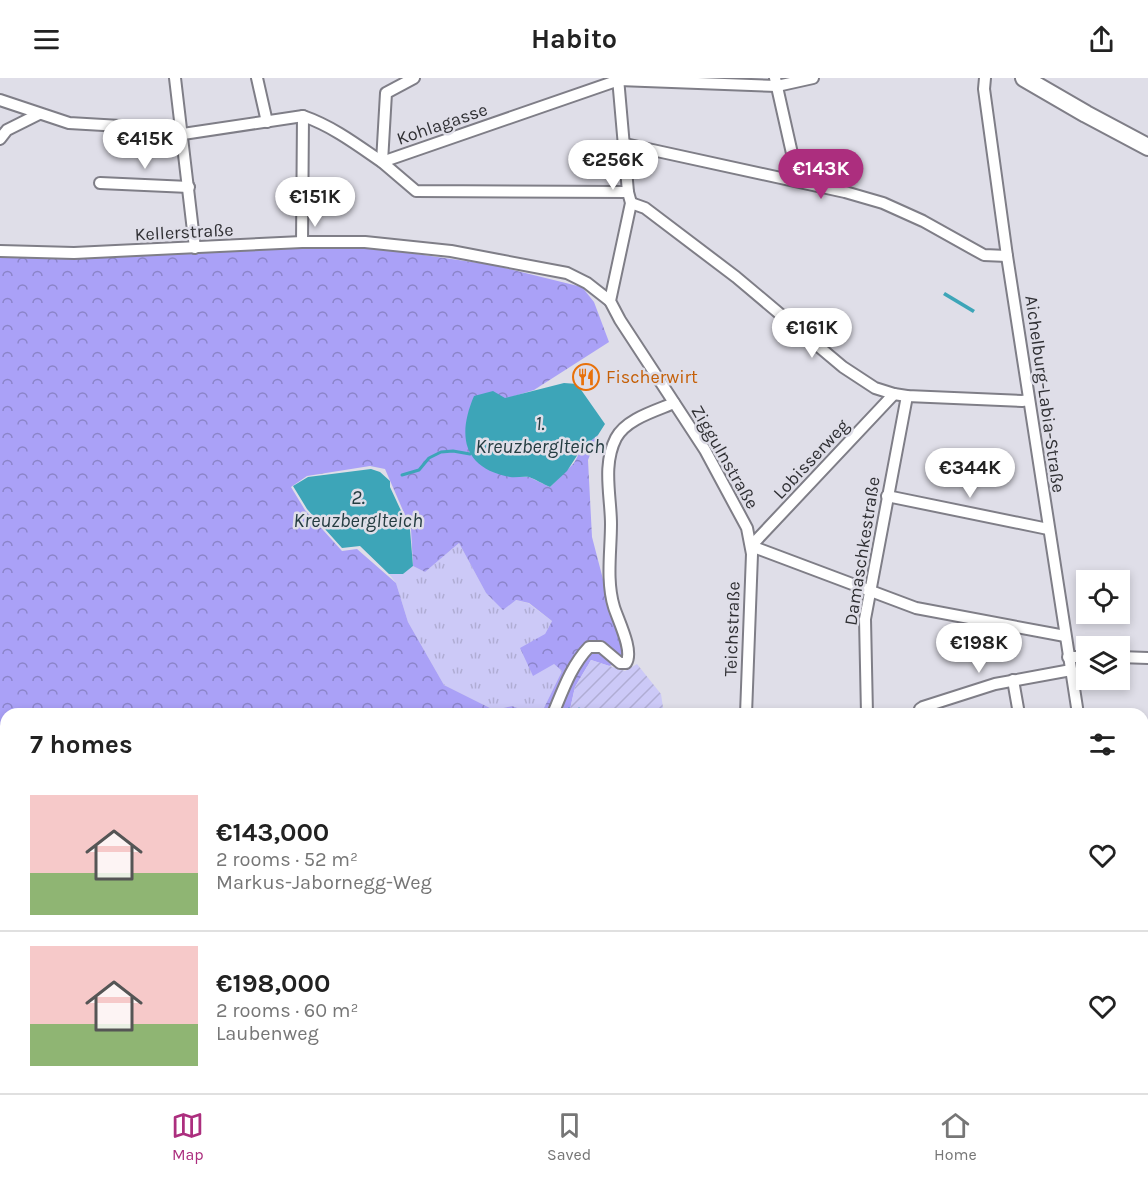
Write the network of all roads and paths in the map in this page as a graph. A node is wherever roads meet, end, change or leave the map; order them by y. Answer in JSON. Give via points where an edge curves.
{"nodes":[{"id":1,"x":175,"y":78,"type":"edge"},
{"id":2,"x":257,"y":78,"type":"edge"},
{"id":3,"x":414,"y":78,"type":"edge"},
{"id":4,"x":813,"y":78,"type":"edge"},
{"id":5,"x":985,"y":78,"type":"edge"},
{"id":6,"x":1024,"y":78,"type":"edge"},
{"id":7,"x":619,"y":79,"type":"edge"},
{"id":8,"x":776,"y":82,"type":"edge"},
{"id":9,"x":0,"y":100,"type":"edge"},
{"id":10,"x":39,"y":114,"type":"junction"},
{"id":11,"x":303,"y":116,"type":"junction"},
{"id":12,"x":267,"y":122,"type":"junction"},
{"id":13,"x":183,"y":134,"type":"junction"},
{"id":14,"x":0,"y":139,"type":"edge"},
{"id":15,"x":625,"y":144,"type":"junction"},
{"id":16,"x":1148,"y":147,"type":"edge"},
{"id":17,"x":382,"y":162,"type":"junction"},
{"id":18,"x":798,"y":180,"type":"junction"},
{"id":19,"x":100,"y":183,"type":"dead end"},
{"id":20,"x":189,"y":187,"type":"junction"},
{"id":21,"x":629,"y":197,"type":"junction"},
{"id":22,"x":302,"y":242,"type":"junction"},
{"id":23,"x":195,"y":248,"type":"junction"},
{"id":24,"x":0,"y":251,"type":"edge"},
{"id":25,"x":1007,"y":256,"type":"junction"},
{"id":26,"x":610,"y":301,"type":"junction"},
{"id":27,"x":894,"y":394,"type":"junction"},
{"id":28,"x":907,"y":396,"type":"junction"},
{"id":29,"x":1029,"y":400,"type":"junction"},
{"id":30,"x":674,"y":403,"type":"junction"},
{"id":31,"x":887,"y":496,"type":"junction"},
{"id":32,"x":1048,"y":529,"type":"junction"},
{"id":33,"x":751,"y":546,"type":"junction"},
{"id":34,"x":869,"y":591,"type":"junction"},
{"id":35,"x":1065,"y":636,"type":"junction"},
{"id":36,"x":1068,"y":657,"type":"junction"},
{"id":37,"x":1076,"y":657,"type":"edge"},
{"id":38,"x":1130,"y":657,"type":"edge"},
{"id":39,"x":1148,"y":658,"type":"edge"},
{"id":40,"x":1071,"y":670,"type":"junction"},
{"id":41,"x":1014,"y":680,"type":"junction"},
{"id":42,"x":555,"y":708,"type":"edge"},
{"id":43,"x":746,"y":708,"type":"edge"},
{"id":44,"x":867,"y":708,"type":"edge"},
{"id":45,"x":922,"y":708,"type":"edge"},
{"id":46,"x":1018,"y":708,"type":"edge"},
{"id":47,"x":1077,"y":708,"type":"edge"}],
"edges":[{"from":1,"to":13,"type":"street"},
{"from":2,"to":12,"type":"street"},
{"from":3,"to":17,"type":"street","via":[[386,93]]},
{"from":4,"to":8,"type":"street"},
{"from":5,"to":25,"type":"street","name":"Aichelburg-Labia-Straße"},
{"from":6,"to":16,"type":"main road"},
{"from":7,"to":8,"type":"street"},
{"from":7,"to":15,"type":"street"},
{"from":7,"to":17,"type":"street","name":"Kohlagasse"},
{"from":8,"to":18,"type":"street"},
{"from":9,"to":10,"type":"street"},
{"from":10,"to":13,"type":"street","via":[[78,124]]},
{"from":10,"to":14,"type":"street","via":[[7,130]]},
{"from":11,"to":12,"type":"street"},
{"from":11,"to":17,"type":"street","name":"Kohlagasse","via":[[339,132]]},
{"from":11,"to":22,"type":"street"},
{"from":12,"to":13,"type":"street"},
{"from":13,"to":20,"type":"street"},
{"from":15,"to":18,"type":"street"},
{"from":15,"to":21,"type":"street"},
{"from":17,"to":21,"type":"street","via":[[416,191]]},
{"from":18,"to":25,"type":"street","via":[[883,203],[923,220],[984,255]]},
{"from":19,"to":20,"type":"street"},
{"from":20,"to":23,"type":"street"},
{"from":21,"to":26,"type":"street"},
{"from":21,"to":27,"type":"street","via":[[736,277],[843,367],[875,388]]},
{"from":22,"to":23,"type":"street","name":"Kellerstraße"},
{"from":22,"to":26,"type":"street","name":"Kellerstraße","via":[[365,242],[506,260],[567,273]]},
{"from":23,"to":24,"type":"street","name":"Kellerstraße","via":[[74,253]]},
{"from":25,"to":29,"type":"street","name":"Aichelburg-Labia-Straße"},
{"from":26,"to":30,"type":"street","name":"Ziggulnstraße"},
{"from":27,"to":28,"type":"street"},
{"from":27,"to":33,"type":"street","name":"Lobisserweg"},
{"from":28,"to":29,"type":"street"},
{"from":28,"to":31,"type":"street","name":"Damaschkestraße"},
{"from":29,"to":32,"type":"street","name":"Aichelburg-Labia-Straße"},
{"from":30,"to":33,"type":"street","name":"Ziggulnstraße","via":[[705,450],[747,528]]},
{"from":30,"to":42,"type":"street","via":[[629,424],[615,440],[610,460],[611,588],[629,659],[620,663],[601,646],[589,647],[568,677]]},
{"from":31,"to":32,"type":"street"},
{"from":31,"to":34,"type":"street","name":"Damaschkestraße"},
{"from":32,"to":35,"type":"street","name":"Aichelburg-Labia-Straße"},
{"from":33,"to":34,"type":"street"},
{"from":33,"to":43,"type":"street","name":"Teichstraße"},
{"from":34,"to":35,"type":"street","via":[[916,608]]},
{"from":34,"to":44,"type":"street","name":"Damaschkestraße","via":[[865,619]]},
{"from":35,"to":36,"type":"street","name":"Aichelburg-Labia-Straße"},
{"from":36,"to":37,"type":"street"},
{"from":36,"to":40,"type":"street","name":"Aichelburg-Labia-Straße"},
{"from":38,"to":39,"type":"street"},
{"from":40,"to":41,"type":"street"},
{"from":40,"to":47,"type":"street","name":"Aichelburg-Labia-Straße"},
{"from":41,"to":45,"type":"street"},
{"from":41,"to":46,"type":"street"}]}
